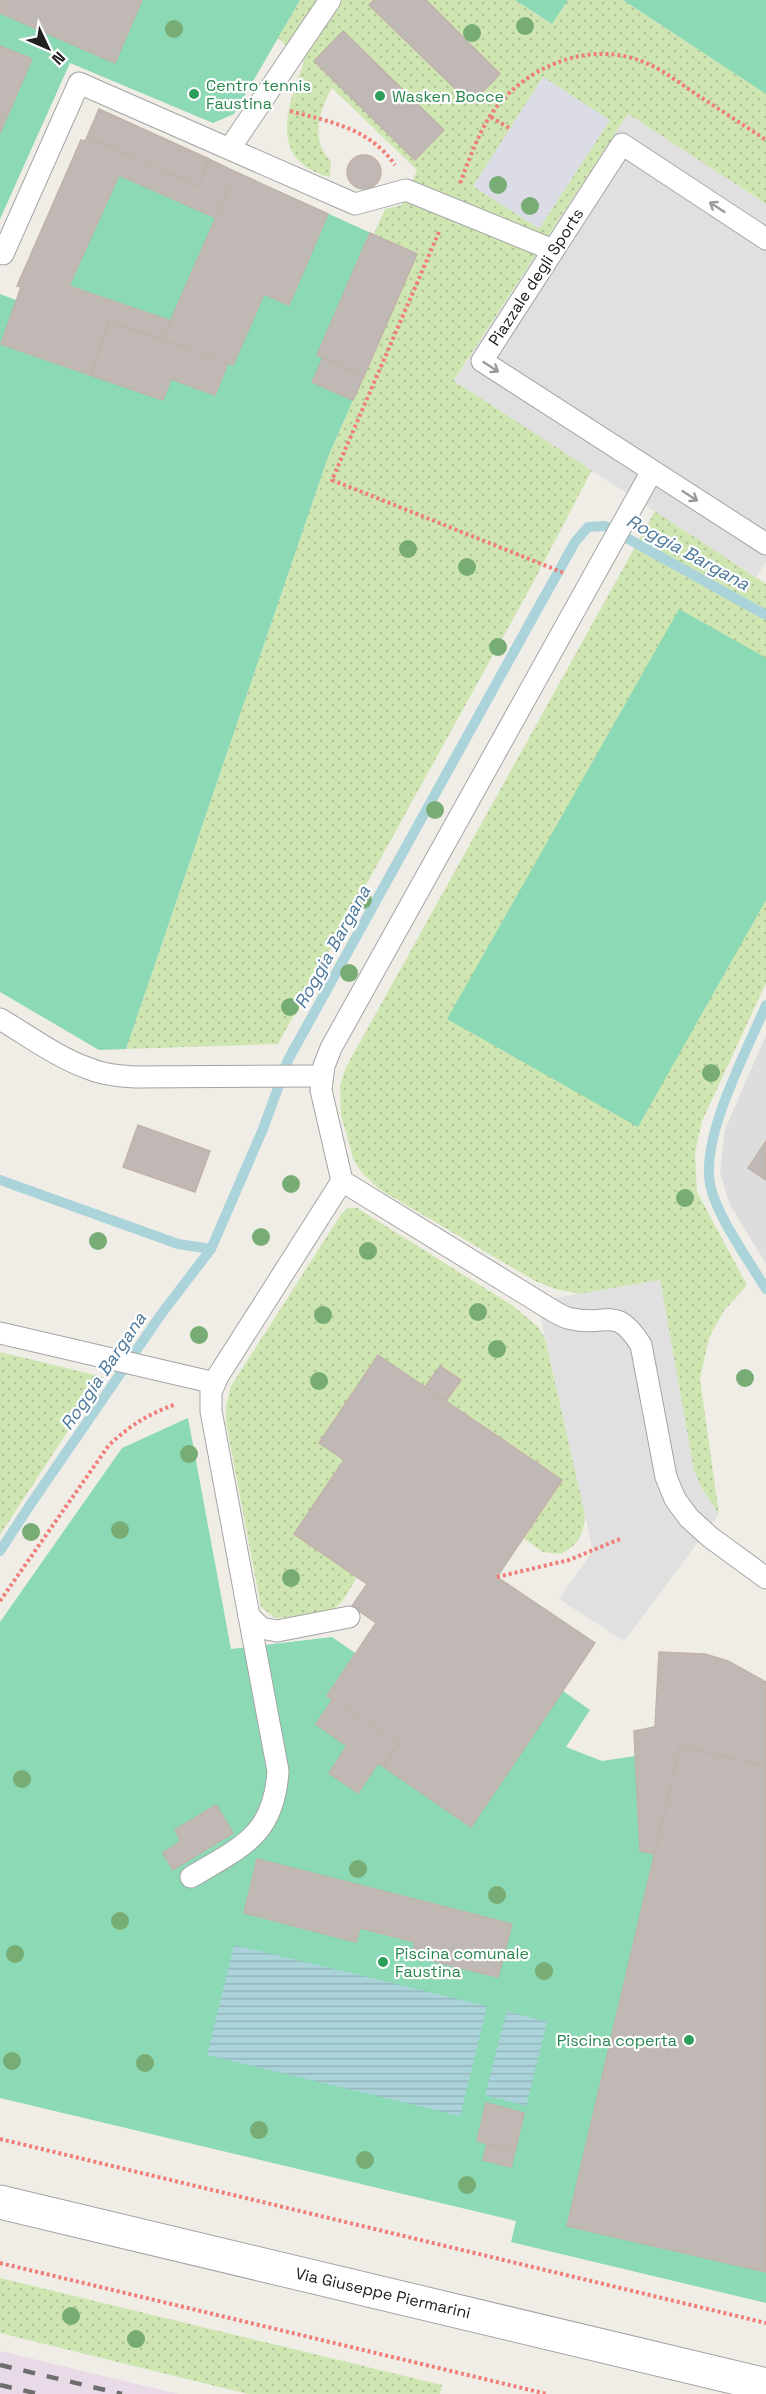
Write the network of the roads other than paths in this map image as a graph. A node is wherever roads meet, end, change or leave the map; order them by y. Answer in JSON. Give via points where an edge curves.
{"nodes":[{"id":1,"x":330,"y":0,"type":"edge"},
{"id":2,"x":230,"y":148,"type":"junction"},
{"id":3,"x":766,"y":239,"type":"edge"},
{"id":4,"x":553,"y":250,"type":"junction"},
{"id":5,"x":3,"y":254,"type":"dead end"},
{"id":6,"x":652,"y":471,"type":"junction"},
{"id":7,"x":766,"y":544,"type":"edge"},
{"id":8,"x":0,"y":1019,"type":"edge"},
{"id":9,"x":322,"y":1076,"type":"junction"},
{"id":10,"x":342,"y":1181,"type":"junction"},
{"id":11,"x":0,"y":1333,"type":"edge"},
{"id":12,"x":213,"y":1387,"type":"junction"},
{"id":13,"x":766,"y":1578,"type":"edge"},
{"id":14,"x":249,"y":1616,"type":"junction"},
{"id":15,"x":349,"y":1617,"type":"dead end"},
{"id":16,"x":191,"y":1877,"type":"dead end"},
{"id":17,"x":0,"y":2202,"type":"edge"},
{"id":18,"x":766,"y":2385,"type":"edge"}],
"edges":[{"from":1,"to":2,"type":"lane"},
{"from":2,"to":4,"type":"lane","via":[[355,204],[406,190]]},
{"from":2,"to":5,"type":"lane","via":[[79,84]]},
{"from":3,"to":4,"type":"lane","name":"Piazzale degli Sports","one_way":true,"via":[[622,144]]},
{"from":4,"to":6,"type":"lane","name":"Piazzale degli Sports","one_way":true,"via":[[482,361]]},
{"from":6,"to":7,"type":"lane","name":"Piazzale degli Sports","one_way":true},
{"from":6,"to":9,"type":"lane","via":[[337,1039]]},
{"from":8,"to":9,"type":"lane","via":[[69,1060],[111,1075]]},
{"from":9,"to":10,"type":"lane","via":[[321,1090]]},
{"from":10,"to":12,"type":"lane"},
{"from":10,"to":13,"type":"lane","via":[[555,1312],[572,1319],[609,1318],[622,1322],[633,1332],[640,1345],[666,1477],[675,1499],[710,1538]]},
{"from":11,"to":12,"type":"lane"},
{"from":12,"to":14,"type":"lane","via":[[211,1411]]},
{"from":14,"to":15,"type":"lane","via":[[261,1628],[277,1631]]},
{"from":14,"to":16,"type":"lane","via":[[278,1771],[277,1792],[254,1837]]},
{"from":17,"to":18,"type":"street","name":"Via Giuseppe Piermarini"}]}
